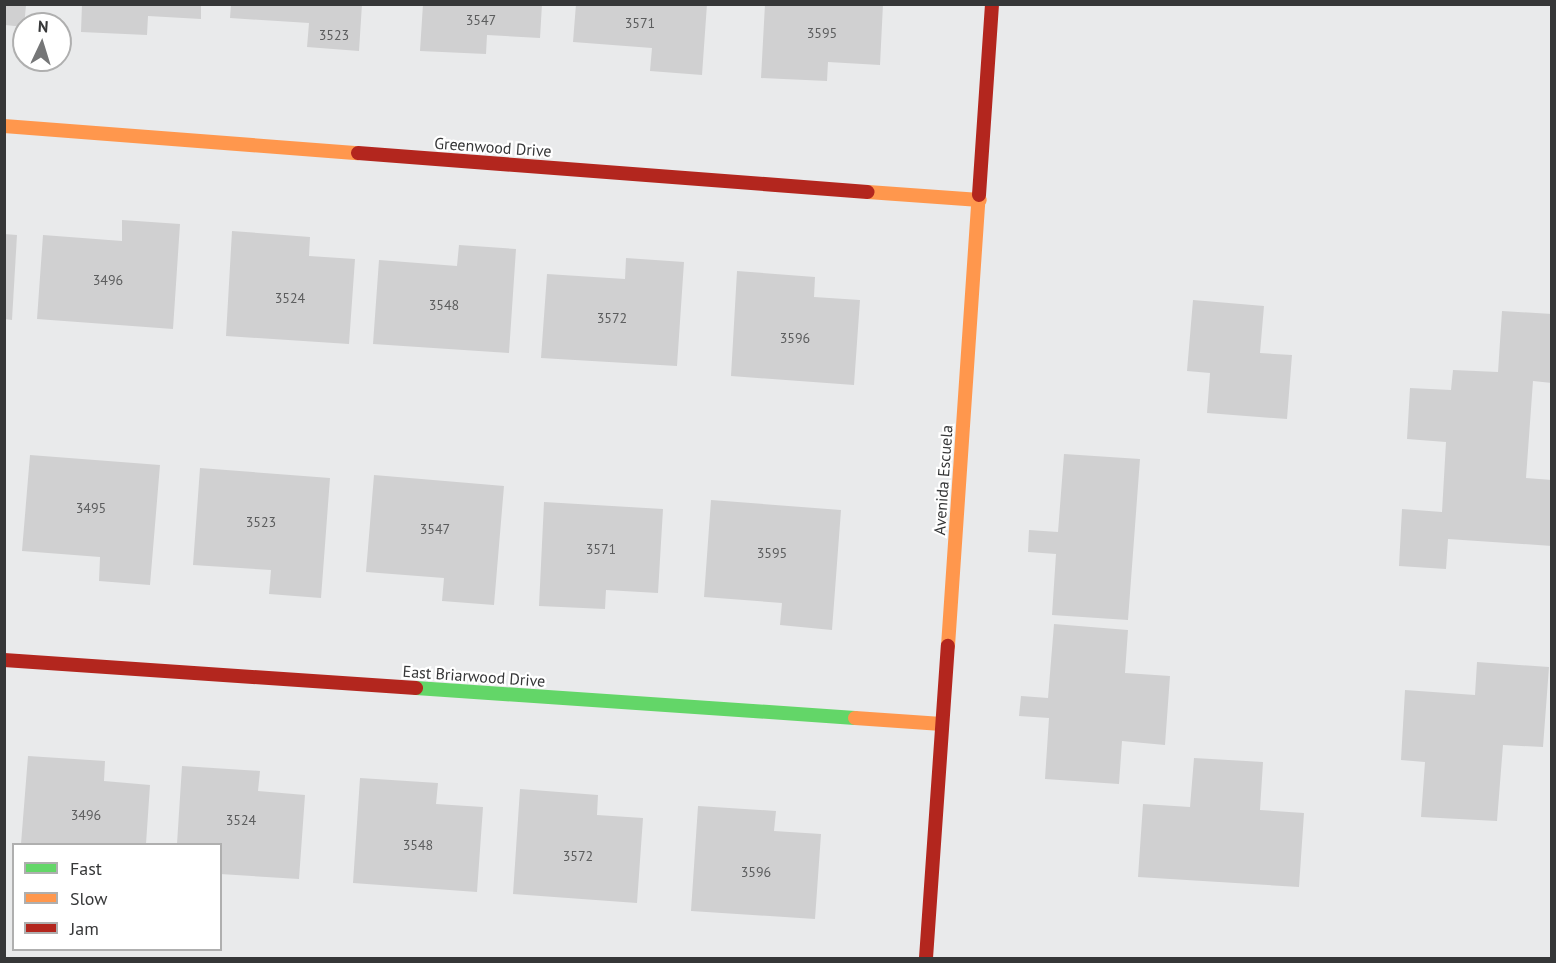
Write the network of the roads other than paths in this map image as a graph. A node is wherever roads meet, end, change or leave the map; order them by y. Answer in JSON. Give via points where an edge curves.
{"nodes":[{"id":1,"x":992,"y":4,"type":"edge"},
{"id":2,"x":4,"y":126,"type":"edge"},
{"id":3,"x":980,"y":200,"type":"junction"},
{"id":4,"x":4,"y":660,"type":"edge"},
{"id":5,"x":942,"y":724,"type":"junction"},
{"id":6,"x":926,"y":958,"type":"edge"}],
"edges":[{"from":1,"to":3,"type":"street","name":"Avenida Escuela"},
{"from":2,"to":3,"type":"street","name":"Greenwood Drive"},
{"from":3,"to":5,"type":"street","name":"Avenida Escuela"},
{"from":4,"to":5,"type":"street","name":"East Briarwood Drive"},
{"from":5,"to":6,"type":"street","name":"Avenida Escuela"}]}
